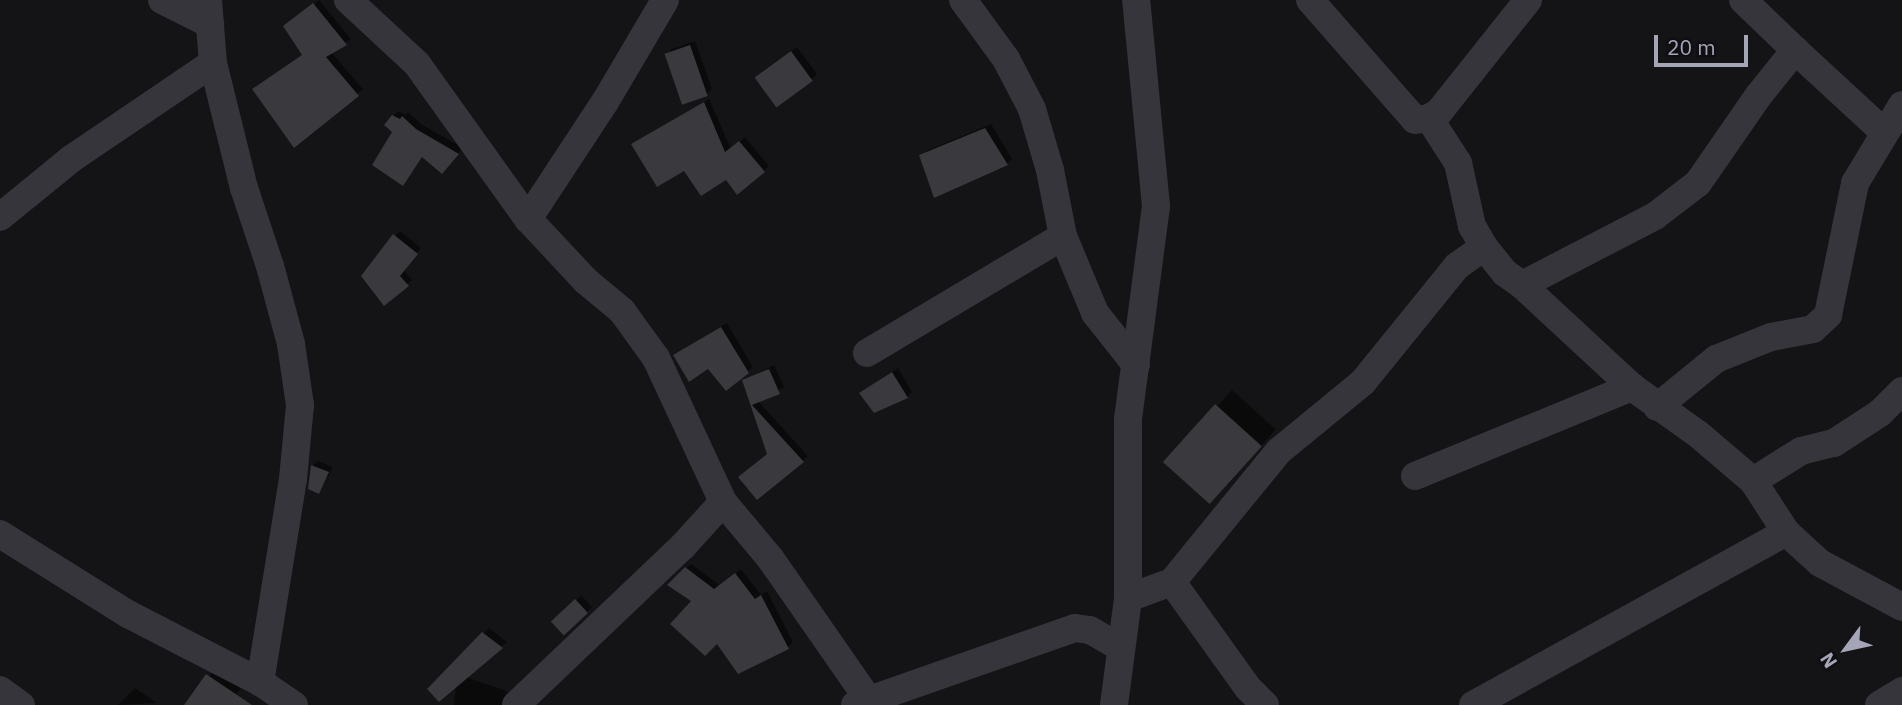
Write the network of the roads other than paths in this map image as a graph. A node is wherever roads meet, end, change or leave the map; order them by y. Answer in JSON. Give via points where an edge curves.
{"nodes":[{"id":1,"x":162,"y":0,"type":"edge"},
{"id":2,"x":348,"y":0,"type":"edge"},
{"id":3,"x":665,"y":0,"type":"edge"},
{"id":4,"x":962,"y":0,"type":"edge"},
{"id":5,"x":1136,"y":0,"type":"edge"},
{"id":6,"x":1310,"y":0,"type":"edge"},
{"id":7,"x":1528,"y":0,"type":"edge"},
{"id":8,"x":1743,"y":0,"type":"edge"},
{"id":9,"x":209,"y":12,"type":"edge"},
{"id":10,"x":1795,"y":50,"type":"junction"},
{"id":11,"x":214,"y":62,"type":"junction"},
{"id":12,"x":1902,"y":105,"type":"edge"},
{"id":13,"x":1429,"y":118,"type":"junction"},
{"id":14,"x":1885,"y":133,"type":"junction"},
{"id":15,"x":0,"y":217,"type":"edge"},
{"id":16,"x":528,"y":219,"type":"junction"},
{"id":17,"x":1063,"y":236,"type":"junction"},
{"id":18,"x":1484,"y":247,"type":"junction"},
{"id":19,"x":1522,"y":285,"type":"junction"},
{"id":20,"x":867,"y":352,"type":"dead end"},
{"id":21,"x":1136,"y":365,"type":"junction"},
{"id":22,"x":1632,"y":387,"type":"junction"},
{"id":23,"x":1902,"y":391,"type":"edge"},
{"id":24,"x":1657,"y":407,"type":"junction"},
{"id":25,"x":1415,"y":477,"type":"dead end"},
{"id":26,"x":1753,"y":481,"type":"junction"},
{"id":27,"x":723,"y":502,"type":"junction"},
{"id":28,"x":1786,"y":532,"type":"junction"},
{"id":29,"x":0,"y":534,"type":"edge"},
{"id":30,"x":1172,"y":582,"type":"junction"},
{"id":31,"x":1128,"y":598,"type":"junction"},
{"id":32,"x":1902,"y":607,"type":"edge"},
{"id":33,"x":1121,"y":648,"type":"junction"},
{"id":34,"x":260,"y":682,"type":"junction"},
{"id":35,"x":0,"y":690,"type":"edge"},
{"id":36,"x":1902,"y":691,"type":"edge"},
{"id":37,"x":866,"y":704,"type":"edge"},
{"id":38,"x":21,"y":705,"type":"edge"},
{"id":39,"x":294,"y":705,"type":"edge"},
{"id":40,"x":516,"y":705,"type":"edge"},
{"id":41,"x":1114,"y":705,"type":"edge"},
{"id":42,"x":1265,"y":705,"type":"edge"},
{"id":43,"x":1473,"y":705,"type":"edge"},
{"id":44,"x":1879,"y":705,"type":"edge"}],
"edges":[{"from":1,"to":9,"type":"street"},
{"from":2,"to":16,"type":"street","via":[[417,64]]},
{"from":3,"to":16,"type":"street"},
{"from":4,"to":17,"type":"street","via":[[1006,59],[1032,109]]},
{"from":5,"to":21,"type":"street","via":[[1156,206]]},
{"from":6,"to":13,"type":"street","via":[[1415,120]]},
{"from":7,"to":13,"type":"street","via":[[1439,112]]},
{"from":8,"to":10,"type":"street"},
{"from":9,"to":11,"type":"street"},
{"from":10,"to":14,"type":"street"},
{"from":10,"to":19,"type":"street","via":[[1698,183],[1655,216]]},
{"from":11,"to":15,"type":"street","via":[[71,159]]},
{"from":11,"to":34,"type":"street","via":[[244,188],[291,344],[300,405],[293,479]]},
{"from":12,"to":14,"type":"street"},
{"from":13,"to":18,"type":"street","via":[[1458,163],[1472,226]]},
{"from":14,"to":24,"type":"street","via":[[1855,183],[1828,315],[1813,329],[1771,337],[1716,359]]},
{"from":16,"to":27,"type":"street","via":[[586,281],[622,310],[656,358]]},
{"from":17,"to":20,"type":"street"},
{"from":17,"to":21,"type":"street","via":[[1095,313]]},
{"from":18,"to":19,"type":"street"},
{"from":18,"to":30,"type":"street","via":[[1457,266],[1363,382],[1279,451]]},
{"from":19,"to":22,"type":"street"},
{"from":21,"to":31,"type":"street","via":[[1128,419]]},
{"from":22,"to":24,"type":"street"},
{"from":22,"to":25,"type":"street"},
{"from":23,"to":26,"type":"street","via":[[1880,413],[1834,443],[1801,451]]},
{"from":24,"to":26,"type":"street","via":[[1699,434]]},
{"from":26,"to":28,"type":"street"},
{"from":27,"to":37,"type":"street","via":[[770,558]]},
{"from":27,"to":40,"type":"street"},
{"from":28,"to":32,"type":"street","via":[[1819,563]]},
{"from":28,"to":43,"type":"street"},
{"from":29,"to":34,"type":"street","via":[[128,614]]},
{"from":30,"to":31,"type":"street"},
{"from":30,"to":42,"type":"street"},
{"from":31,"to":33,"type":"street"},
{"from":33,"to":37,"type":"street","via":[[1076,628]]},
{"from":33,"to":41,"type":"street"},
{"from":34,"to":39,"type":"street"},
{"from":35,"to":38,"type":"street"},
{"from":36,"to":44,"type":"street"}]}
